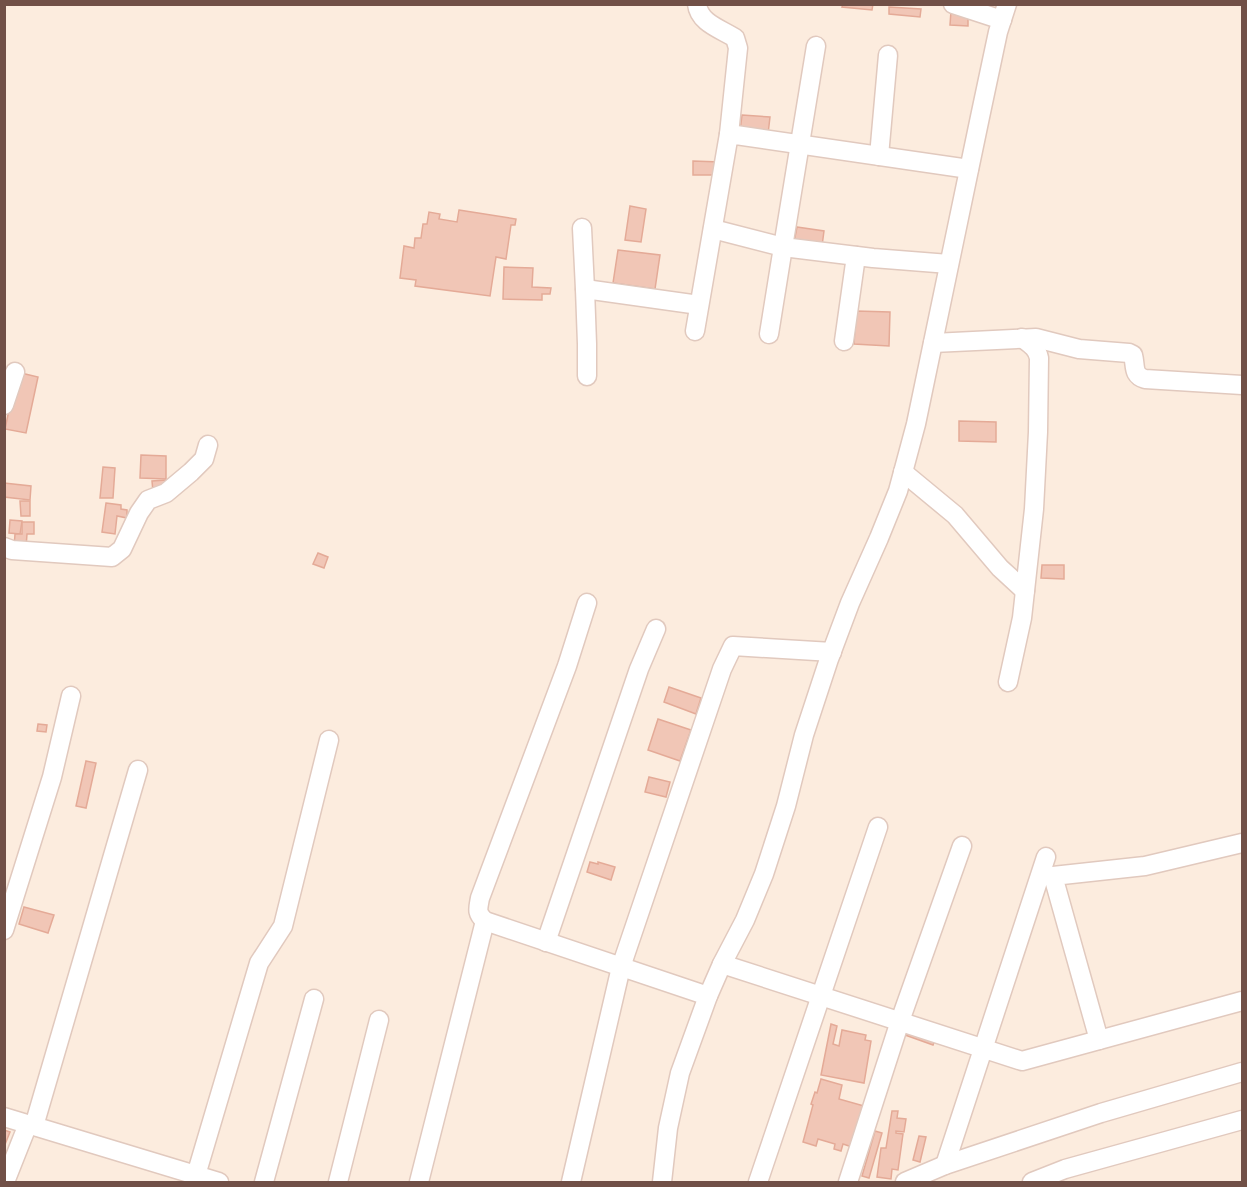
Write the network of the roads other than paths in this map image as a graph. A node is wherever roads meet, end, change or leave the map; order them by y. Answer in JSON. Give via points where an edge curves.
{"nodes":[{"id":1,"x":697,"y":4,"type":"edge"},
{"id":2,"x":953,"y":4,"type":"edge"},
{"id":3,"x":1004,"y":12,"type":"edge"},
{"id":4,"x":816,"y":46,"type":"dead end"},
{"id":5,"x":888,"y":55,"type":"dead end"},
{"id":6,"x":729,"y":134,"type":"junction"},
{"id":7,"x":800,"y":145,"type":"junction"},
{"id":8,"x":879,"y":156,"type":"junction"},
{"id":9,"x":969,"y":169,"type":"junction"},
{"id":10,"x":582,"y":228,"type":"dead end"},
{"id":11,"x":713,"y":228,"type":"junction"},
{"id":12,"x":783,"y":247,"type":"junction"},
{"id":13,"x":856,"y":256,"type":"junction"},
{"id":14,"x":949,"y":264,"type":"junction"},
{"id":15,"x":585,"y":289,"type":"junction"},
{"id":16,"x":699,"y":305,"type":"junction"},
{"id":17,"x":695,"y":331,"type":"dead end"},
{"id":18,"x":769,"y":334,"type":"dead end"},
{"id":19,"x":1022,"y":338,"type":"junction"},
{"id":20,"x":844,"y":341,"type":"dead end"},
{"id":21,"x":933,"y":343,"type":"junction"},
{"id":22,"x":15,"y":372,"type":"dead end"},
{"id":23,"x":587,"y":376,"type":"dead end"},
{"id":24,"x":1242,"y":385,"type":"edge"},
{"id":25,"x":4,"y":405,"type":"edge"},
{"id":26,"x":208,"y":445,"type":"dead end"},
{"id":27,"x":903,"y":472,"type":"junction"},
{"id":28,"x":4,"y":546,"type":"edge"},
{"id":29,"x":1025,"y":591,"type":"junction"},
{"id":30,"x":587,"y":603,"type":"dead end"},
{"id":31,"x":656,"y":629,"type":"dead end"},
{"id":32,"x":832,"y":652,"type":"junction"},
{"id":33,"x":1008,"y":682,"type":"dead end"},
{"id":34,"x":71,"y":696,"type":"dead end"},
{"id":35,"x":329,"y":740,"type":"dead end"},
{"id":36,"x":138,"y":770,"type":"dead end"},
{"id":37,"x":878,"y":827,"type":"dead end"},
{"id":38,"x":1242,"y":843,"type":"edge"},
{"id":39,"x":962,"y":846,"type":"dead end"},
{"id":40,"x":1046,"y":857,"type":"dead end"},
{"id":41,"x":485,"y":921,"type":"junction"},
{"id":42,"x":4,"y":930,"type":"edge"},
{"id":43,"x":546,"y":942,"type":"junction"},
{"id":44,"x":722,"y":964,"type":"junction"},
{"id":45,"x":621,"y":967,"type":"junction"},
{"id":46,"x":822,"y":995,"type":"junction"},
{"id":47,"x":708,"y":996,"type":"junction"},
{"id":48,"x":314,"y":999,"type":"dead end"},
{"id":49,"x":1242,"y":1001,"type":"edge"},
{"id":50,"x":379,"y":1020,"type":"dead end"},
{"id":51,"x":900,"y":1021,"type":"junction"},
{"id":52,"x":1099,"y":1040,"type":"junction"},
{"id":53,"x":982,"y":1048,"type":"junction"},
{"id":54,"x":1242,"y":1072,"type":"edge"},
{"id":55,"x":4,"y":1117,"type":"edge"},
{"id":56,"x":1242,"y":1120,"type":"edge"},
{"id":57,"x":31,"y":1125,"type":"junction"},
{"id":58,"x":945,"y":1165,"type":"junction"},
{"id":59,"x":195,"y":1179,"type":"edge"},
{"id":60,"x":4,"y":1182,"type":"edge"},
{"id":61,"x":219,"y":1182,"type":"edge"},
{"id":62,"x":264,"y":1182,"type":"edge"},
{"id":63,"x":338,"y":1182,"type":"edge"},
{"id":64,"x":419,"y":1182,"type":"edge"},
{"id":65,"x":571,"y":1182,"type":"edge"},
{"id":66,"x":662,"y":1182,"type":"edge"},
{"id":67,"x":758,"y":1182,"type":"edge"},
{"id":68,"x":848,"y":1182,"type":"edge"},
{"id":69,"x":905,"y":1182,"type":"edge"},
{"id":70,"x":1032,"y":1182,"type":"edge"}],
"edges":[{"from":1,"to":6,"type":"street","via":[[705,20],[735,38],[738,48]]},
{"from":2,"to":3,"type":"street"},
{"from":3,"to":9,"type":"street"},
{"from":4,"to":7,"type":"street"},
{"from":5,"to":8,"type":"street"},
{"from":6,"to":7,"type":"street"},
{"from":6,"to":11,"type":"street"},
{"from":7,"to":8,"type":"street"},
{"from":7,"to":12,"type":"street"},
{"from":8,"to":9,"type":"street"},
{"from":9,"to":14,"type":"street"},
{"from":10,"to":15,"type":"street"},
{"from":11,"to":12,"type":"street"},
{"from":11,"to":16,"type":"street"},
{"from":12,"to":13,"type":"street"},
{"from":12,"to":18,"type":"street"},
{"from":13,"to":14,"type":"street"},
{"from":13,"to":20,"type":"street"},
{"from":14,"to":21,"type":"street"},
{"from":15,"to":16,"type":"street"},
{"from":15,"to":23,"type":"street"},
{"from":16,"to":17,"type":"street"},
{"from":19,"to":21,"type":"street"},
{"from":19,"to":24,"type":"street","via":[[1129,353],[1133,355],[1136,374],[1145,379]]},
{"from":19,"to":29,"type":"street","via":[[1038,352],[1040,365],[1037,470]]},
{"from":21,"to":27,"type":"street"},
{"from":22,"to":25,"type":"street"},
{"from":26,"to":28,"type":"street","via":[[204,459],[191,472],[166,493],[148,500],[122,549],[112,557],[12,550]]},
{"from":27,"to":29,"type":"street","via":[[955,515]]},
{"from":27,"to":32,"type":"street"},
{"from":29,"to":33,"type":"street"},
{"from":30,"to":41,"type":"street","via":[[480,898],[479,915]]},
{"from":31,"to":43,"type":"street"},
{"from":32,"to":44,"type":"street","via":[[764,874]]},
{"from":32,"to":45,"type":"street","via":[[733,646]]},
{"from":34,"to":42,"type":"street","via":[[52,777]]},
{"from":35,"to":59,"type":"street","via":[[283,926],[259,963]]},
{"from":36,"to":57,"type":"street"},
{"from":37,"to":46,"type":"street"},
{"from":38,"to":52,"type":"street","via":[[1145,866],[1053,876]]},
{"from":39,"to":51,"type":"street"},
{"from":40,"to":53,"type":"street"},
{"from":41,"to":43,"type":"street"},
{"from":41,"to":64,"type":"street"},
{"from":43,"to":45,"type":"street"},
{"from":44,"to":46,"type":"street"},
{"from":44,"to":47,"type":"street"},
{"from":45,"to":47,"type":"street"},
{"from":45,"to":65,"type":"street"},
{"from":46,"to":51,"type":"street"},
{"from":46,"to":67,"type":"street"},
{"from":47,"to":66,"type":"street","via":[[680,1073]]},
{"from":48,"to":62,"type":"street"},
{"from":49,"to":52,"type":"street"},
{"from":50,"to":63,"type":"street"},
{"from":51,"to":53,"type":"street"},
{"from":51,"to":68,"type":"street"},
{"from":52,"to":53,"type":"street","via":[[1022,1061]]},
{"from":53,"to":58,"type":"street"},
{"from":54,"to":58,"type":"street","via":[[1101,1113]]},
{"from":55,"to":57,"type":"street"},
{"from":56,"to":70,"type":"street","via":[[1065,1169]]},
{"from":57,"to":59,"type":"street"},
{"from":57,"to":60,"type":"street"},
{"from":58,"to":69,"type":"street"},
{"from":59,"to":61,"type":"street"}]}
